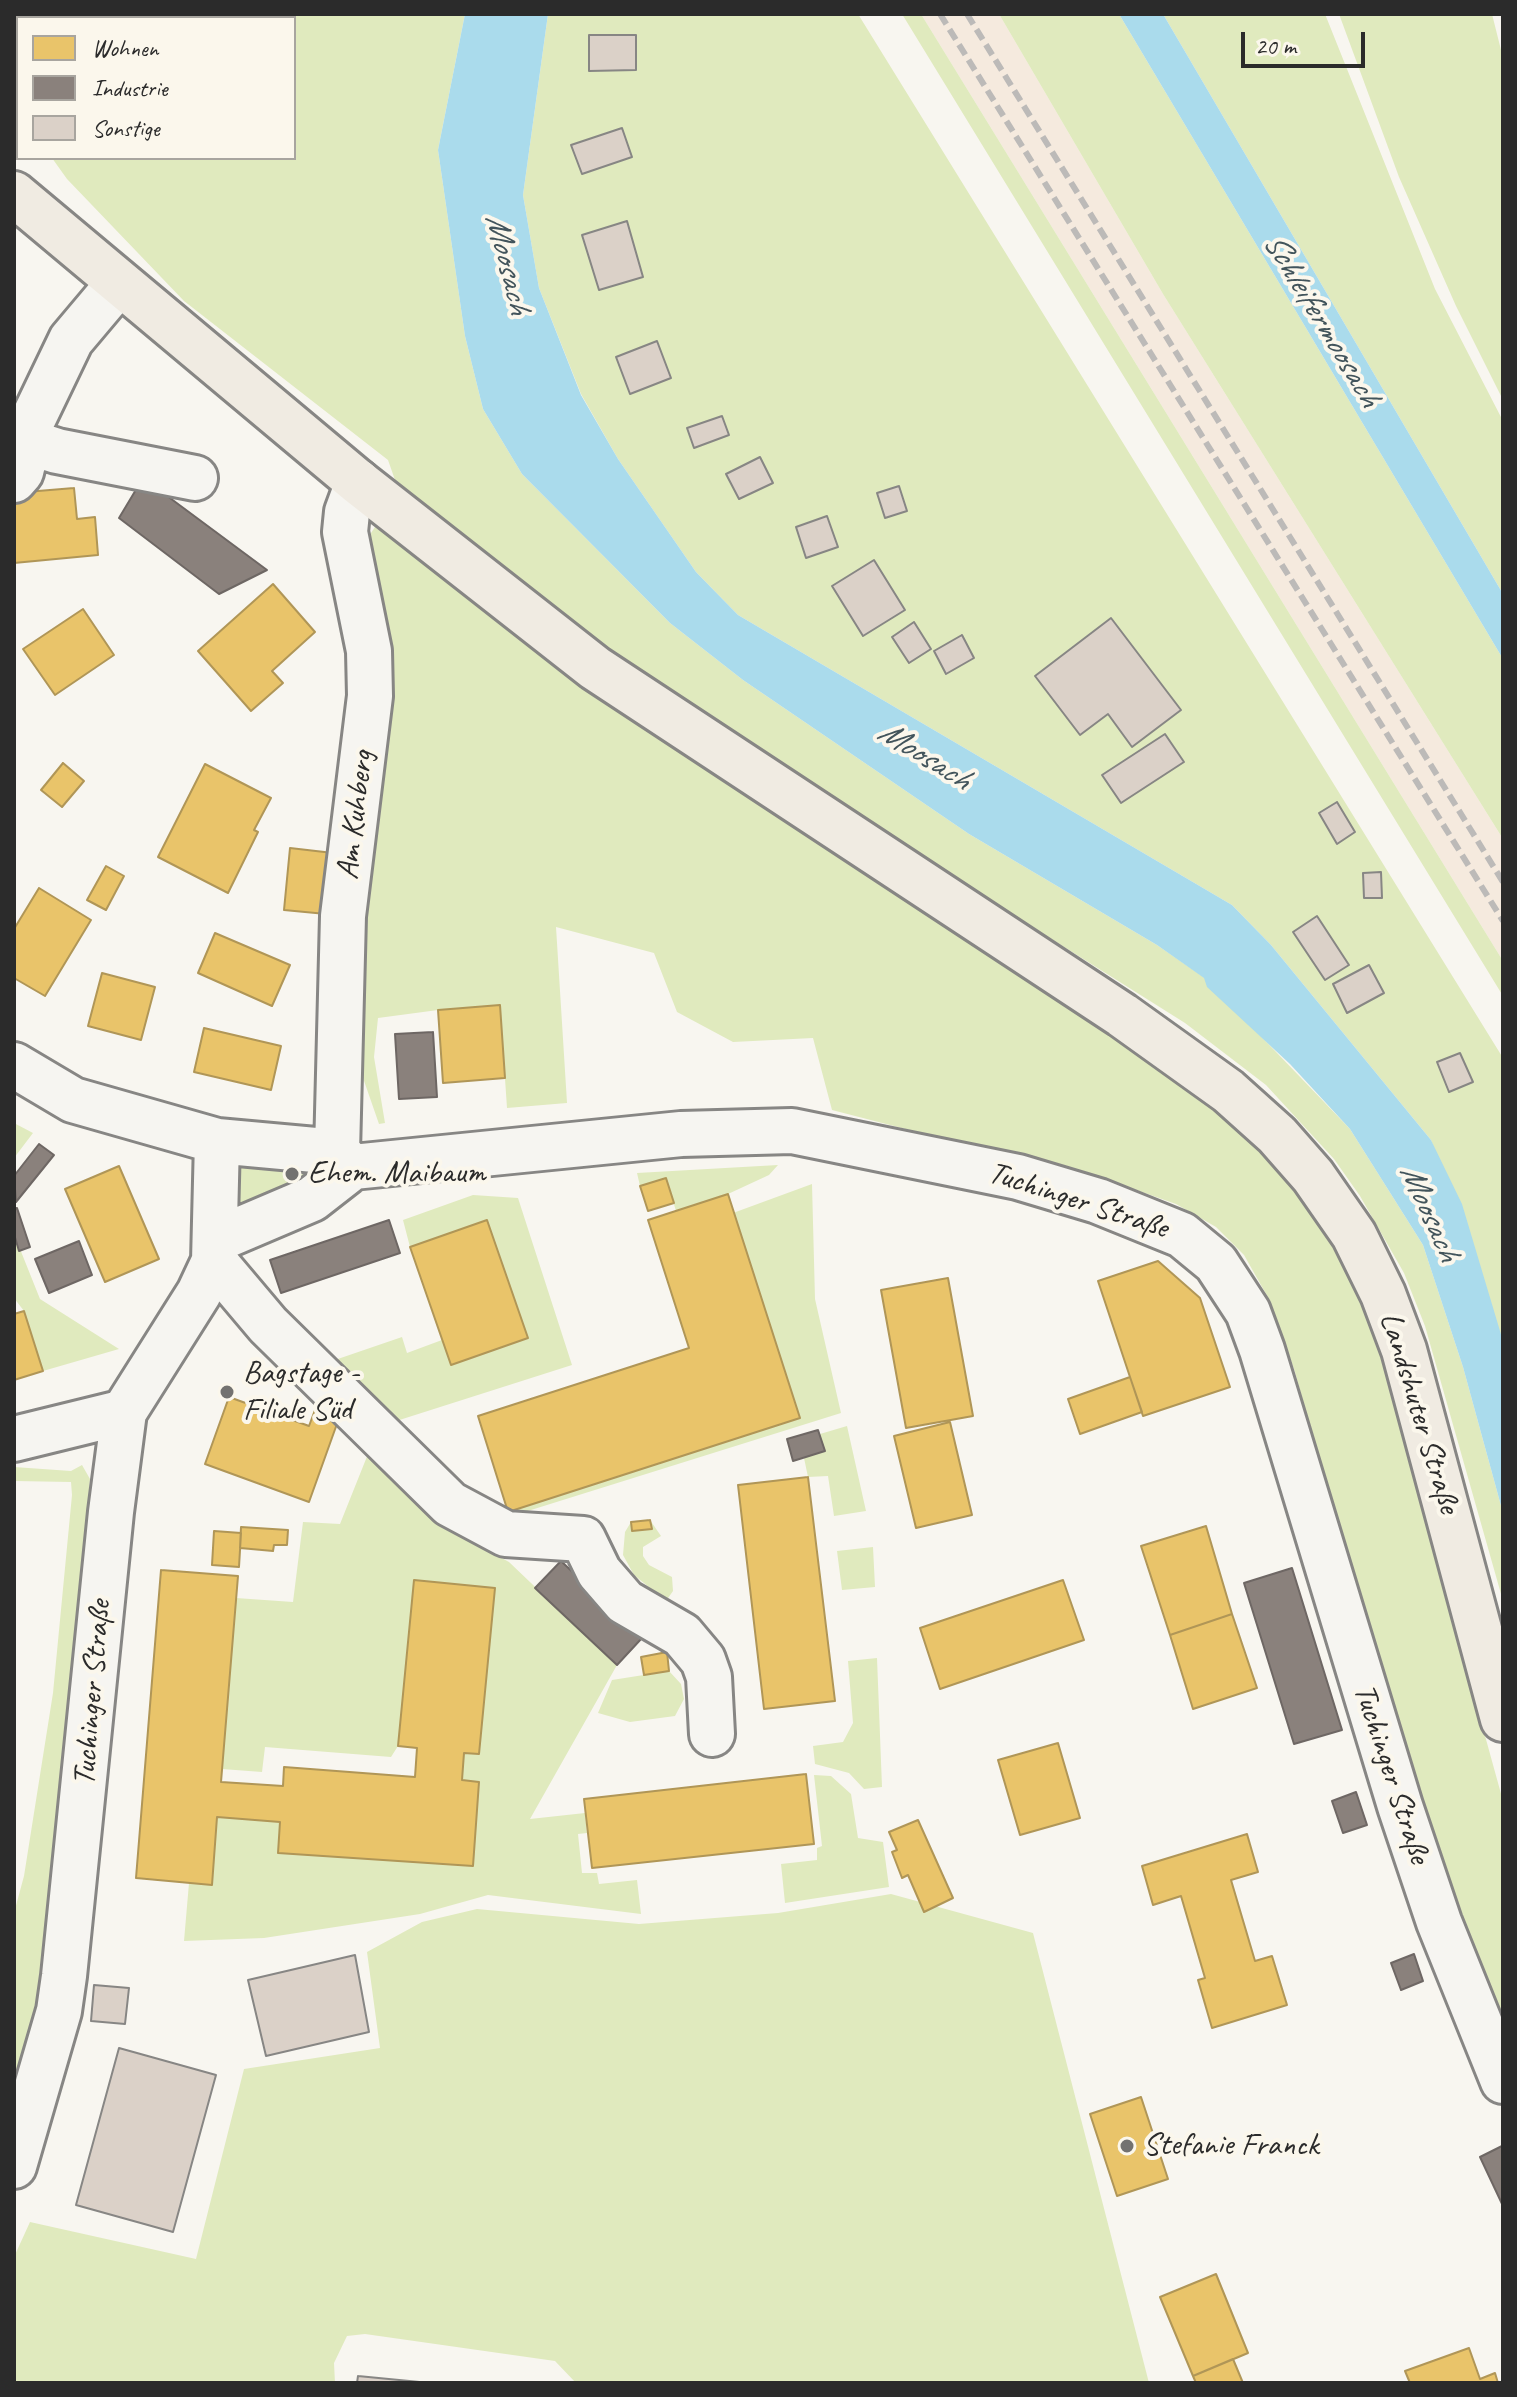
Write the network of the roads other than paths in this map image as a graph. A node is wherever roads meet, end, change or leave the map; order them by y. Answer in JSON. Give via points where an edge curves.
{"nodes":[{"id":1,"x":14,"y":194,"type":"edge"},
{"id":2,"x":119,"y":283,"type":"junction"},
{"id":3,"x":17,"y":450,"type":"edge"},
{"id":4,"x":195,"y":478,"type":"dead end"},
{"id":5,"x":358,"y":482,"type":"junction"},
{"id":6,"x":14,"y":1065,"type":"edge"},
{"id":7,"x":217,"y":1141,"type":"junction"},
{"id":8,"x":345,"y":1159,"type":"junction"},
{"id":9,"x":216,"y":1250,"type":"junction"},
{"id":10,"x":124,"y":1412,"type":"junction"},
{"id":11,"x":14,"y":1439,"type":"edge"},
{"id":12,"x":1503,"y":1719,"type":"edge"},
{"id":13,"x":712,"y":1734,"type":"dead end"},
{"id":14,"x":1503,"y":2081,"type":"edge"},
{"id":15,"x":14,"y":2166,"type":"edge"}],
"edges":[{"from":1,"to":2,"type":"main road","name":"Landshuter Straße"},
{"from":2,"to":3,"type":"street","via":[[71,340]]},
{"from":2,"to":5,"type":"main road","name":"Landshuter Straße"},
{"from":3,"to":4,"type":"street","via":[[57,451]]},
{"from":5,"to":8,"type":"street","name":"Am Kuhberg","via":[[345,532],[369,651],[370,696],[343,916]]},
{"from":5,"to":12,"type":"main road","name":"Landshuter Straße","via":[[595,668],[1122,1015],[1228,1091],[1277,1135],[1354,1235],[1383,1294],[1404,1350]]},
{"from":6,"to":7,"type":"street","name":"Tuchinger Straße","via":[[73,1100]]},
{"from":7,"to":8,"type":"street","name":"Tuchinger Straße"},
{"from":7,"to":9,"type":"street","name":"Tuchinger Straße"},
{"from":8,"to":9,"type":"street","via":[[312,1199]]},
{"from":8,"to":14,"type":"street","name":"Tuchinger Straße","via":[[792,1131],[1018,1177],[1098,1201],[1182,1235],[1216,1263],[1258,1337],[1400,1806],[1439,1922]]},
{"from":9,"to":10,"type":"street","name":"Tuchinger Straße","via":[[199,1293]]},
{"from":9,"to":13,"type":"street","via":[[268,1325],[450,1504],[506,1534],[583,1539],[599,1572],[625,1602],[682,1635],[703,1660],[709,1677]]},
{"from":10,"to":11,"type":"street"},
{"from":10,"to":15,"type":"street","name":"Tuchinger Straße","via":[[63,1988]]}]}
